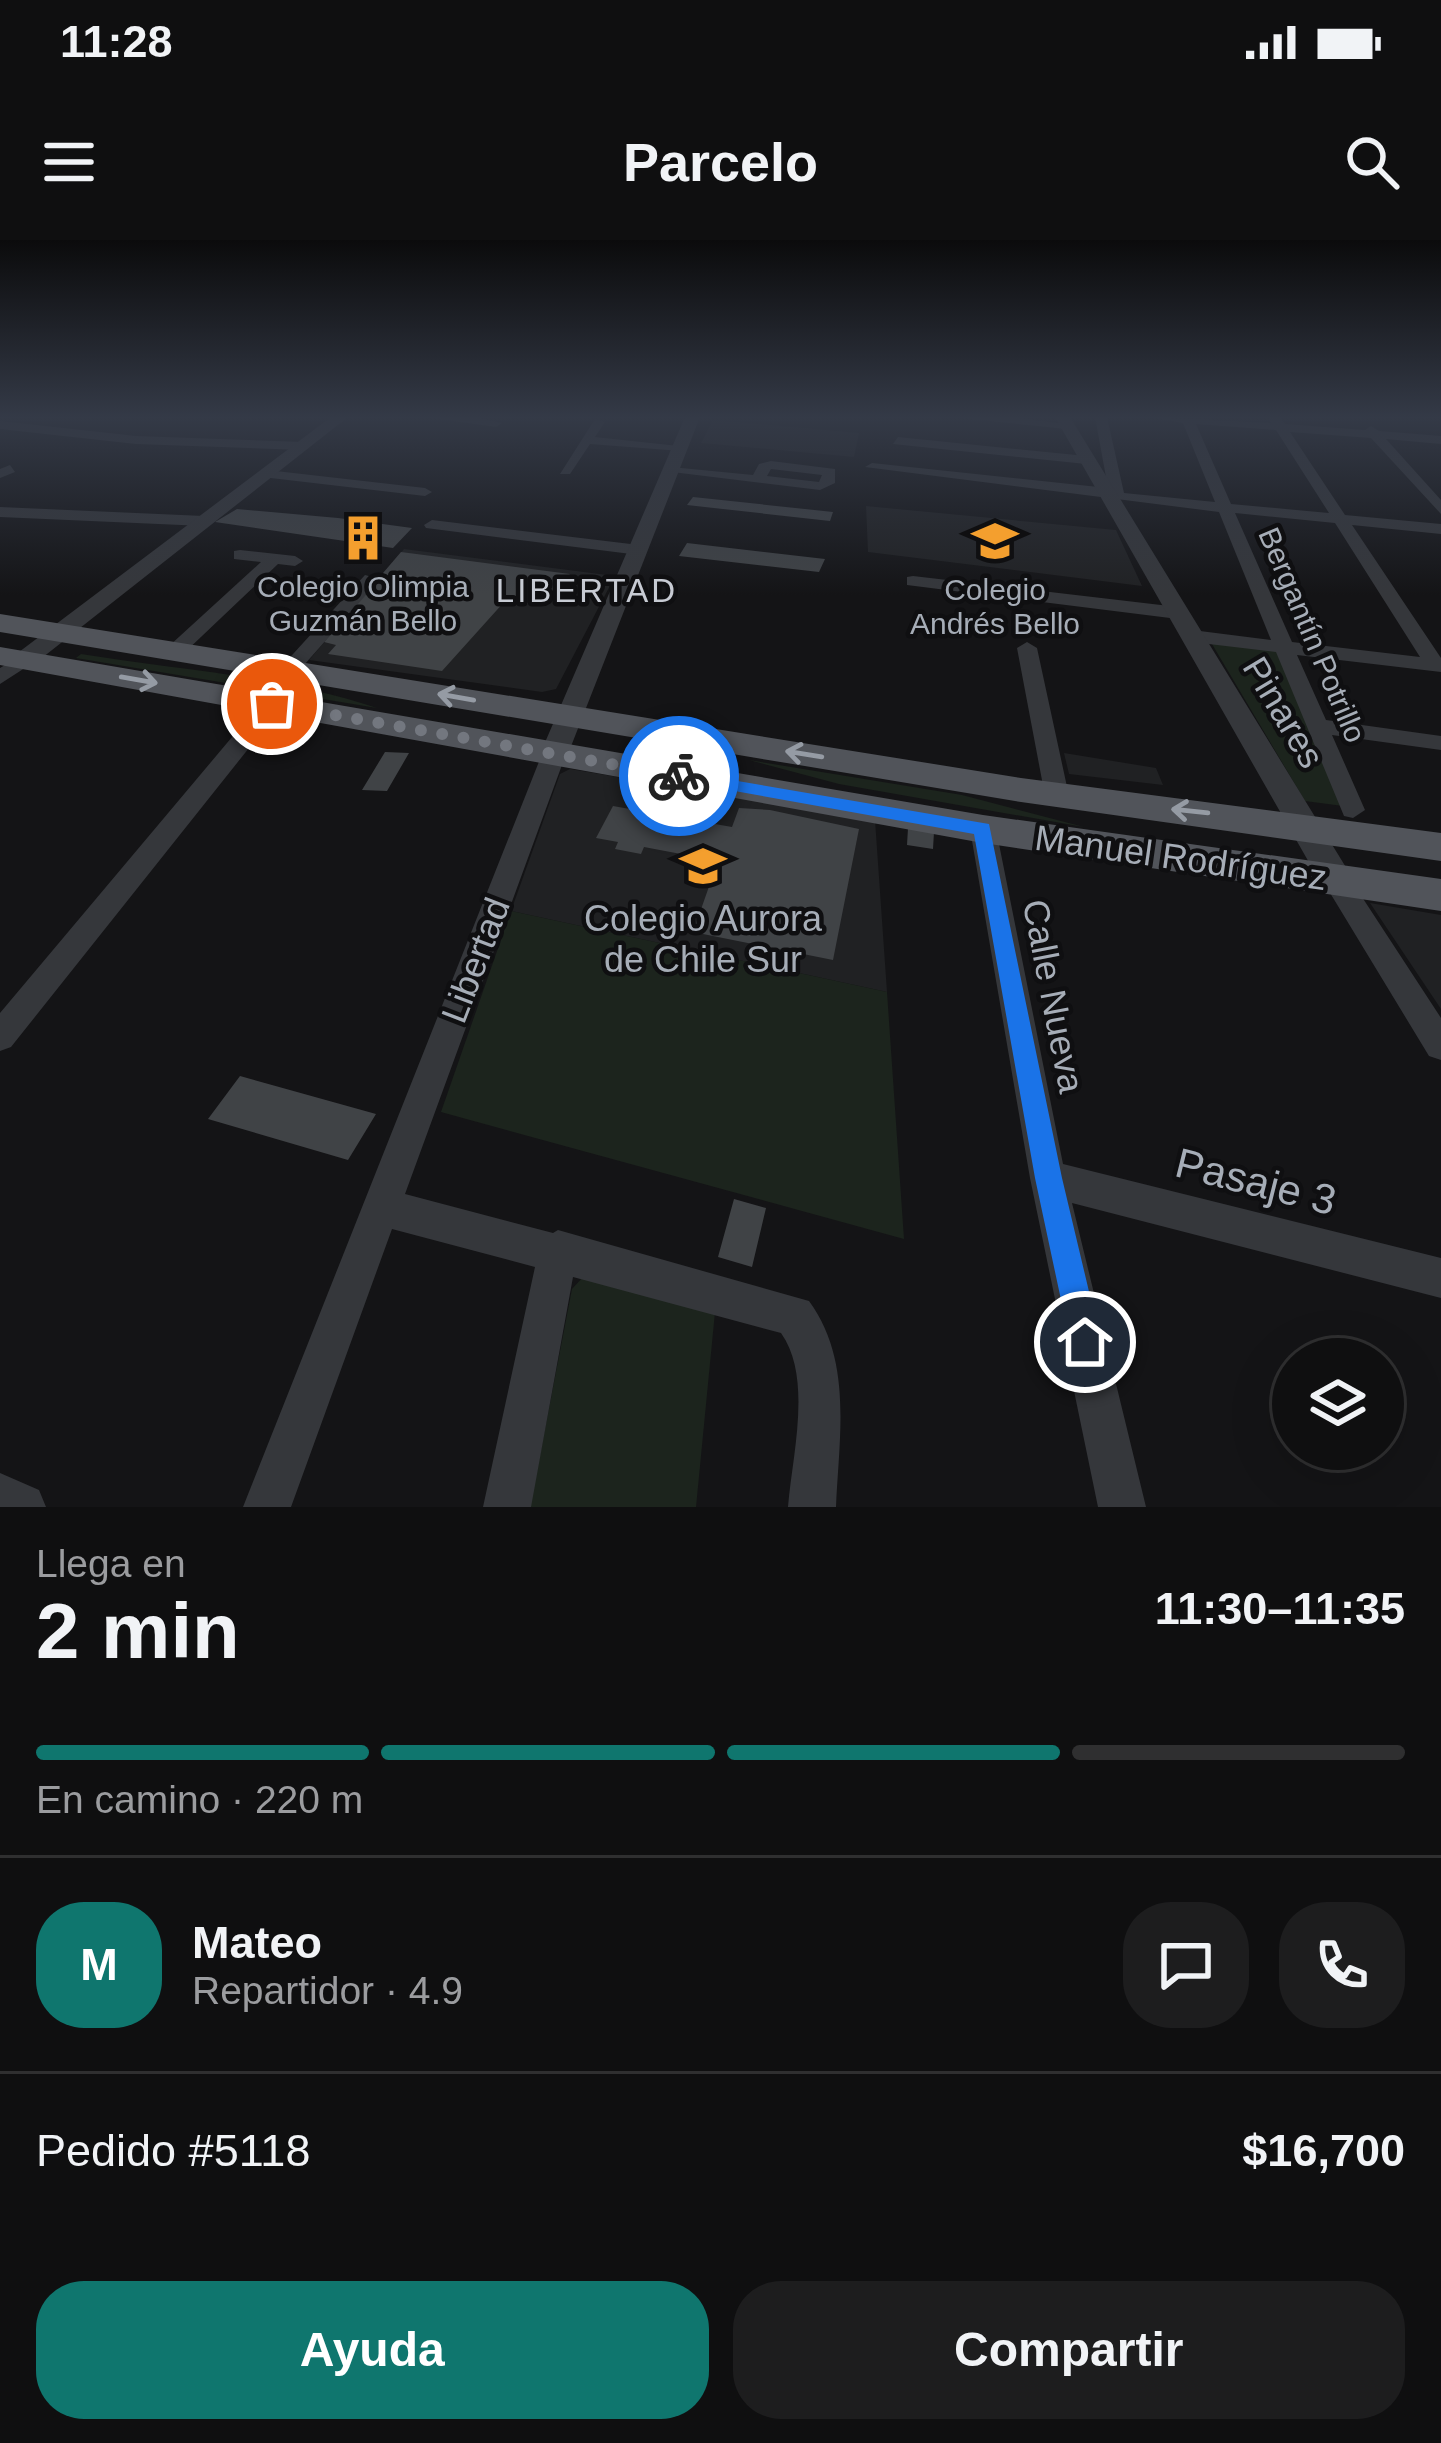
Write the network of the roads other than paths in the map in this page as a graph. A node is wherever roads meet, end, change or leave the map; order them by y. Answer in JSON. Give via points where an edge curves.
{"nodes":[{"id":1,"x":264,"y":476,"type":"edge"},
{"id":2,"x":286,"y":476,"type":"edge"},
{"id":3,"x":669,"y":476,"type":"edge"},
{"id":4,"x":727,"y":476,"type":"edge"},
{"id":5,"x":949,"y":476,"type":"edge"},
{"id":6,"x":1097,"y":476,"type":"edge"},
{"id":7,"x":1107,"y":476,"type":"edge"},
{"id":8,"x":1212,"y":476,"type":"edge"},
{"id":9,"x":1312,"y":476,"type":"edge"},
{"id":10,"x":1412,"y":476,"type":"edge"},
{"id":11,"x":758,"y":479,"type":"dead end"},
{"id":12,"x":425,"y":492,"type":"dead end"},
{"id":13,"x":1109,"y":495,"type":"junction"},
{"id":14,"x":1225,"y":508,"type":"junction"},
{"id":15,"x":1441,"y":509,"type":"edge"},
{"id":16,"x":0,"y":512,"type":"edge"},
{"id":17,"x":1340,"y":519,"type":"junction"},
{"id":18,"x":204,"y":521,"type":"junction"},
{"id":19,"x":432,"y":525,"type":"dead end"},
{"id":20,"x":1441,"y":529,"type":"edge"},
{"id":21,"x":639,"y":550,"type":"junction"},
{"id":22,"x":240,"y":555,"type":"dead end"},
{"id":23,"x":371,"y":579,"type":"dead end"},
{"id":24,"x":922,"y":610,"type":"dead end"},
{"id":25,"x":0,"y":622,"type":"edge"},
{"id":26,"x":1185,"y":625,"type":"junction"},
{"id":27,"x":59,"y":632,"type":"junction"},
{"id":28,"x":1284,"y":646,"type":"junction"},
{"id":29,"x":1027,"y":648,"type":"dead end"},
{"id":30,"x":175,"y":651,"type":"junction"},
{"id":31,"x":8,"y":664,"type":"edge"},
{"id":32,"x":1439,"y":666,"type":"edge"},
{"id":33,"x":290,"y":669,"type":"junction"},
{"id":34,"x":272,"y":704,"type":"junction"},
{"id":35,"x":572,"y":717,"type":"junction"},
{"id":36,"x":1318,"y":726,"type":"junction"},
{"id":37,"x":1441,"y":743,"type":"edge"},
{"id":38,"x":554,"y":754,"type":"junction"},
{"id":39,"x":1057,"y":796,"type":"junction"},
{"id":40,"x":1353,"y":810,"type":"dead end"},
{"id":41,"x":1306,"y":826,"type":"junction"},
{"id":42,"x":983,"y":829,"type":"junction"},
{"id":43,"x":1441,"y":847,"type":"edge"},
{"id":44,"x":1335,"y":878,"type":"junction"},
{"id":45,"x":1441,"y":895,"type":"edge"},
{"id":46,"x":0,"y":1037,"type":"edge"},
{"id":47,"x":1441,"y":1046,"type":"edge"},
{"id":48,"x":1048,"y":1178,"type":"junction"},
{"id":49,"x":381,"y":1207,"type":"junction"},
{"id":50,"x":558,"y":1250,"type":"junction"},
{"id":51,"x":1441,"y":1278,"type":"edge"},
{"id":52,"x":0,"y":1497,"type":"edge"},
{"id":53,"x":22,"y":1507,"type":"edge"},
{"id":54,"x":267,"y":1507,"type":"edge"},
{"id":55,"x":507,"y":1507,"type":"edge"},
{"id":56,"x":812,"y":1507,"type":"edge"},
{"id":57,"x":1123,"y":1507,"type":"edge"}],
"edges":[{"from":1,"to":18,"type":"street"},
{"from":2,"to":12,"type":"street"},
{"from":3,"to":21,"type":"street","name":"Libertad"},
{"from":4,"to":11,"type":"street"},
{"from":5,"to":13,"type":"street"},
{"from":6,"to":13,"type":"street","name":"Pinares"},
{"from":7,"to":13,"type":"street"},
{"from":8,"to":14,"type":"street","name":"Bergantín Potrillo"},
{"from":9,"to":17,"type":"street"},
{"from":10,"to":15,"type":"street"},
{"from":13,"to":14,"type":"street"},
{"from":13,"to":26,"type":"street","name":"Pinares"},
{"from":14,"to":17,"type":"street"},
{"from":14,"to":28,"type":"street","name":"Bergantín Potrillo"},
{"from":16,"to":18,"type":"street"},
{"from":17,"to":20,"type":"street"},
{"from":17,"to":32,"type":"street"},
{"from":18,"to":27,"type":"street"},
{"from":19,"to":21,"type":"street"},
{"from":21,"to":35,"type":"street","name":"Libertad"},
{"from":22,"to":30,"type":"street","via":[[285,560]]},
{"from":23,"to":33,"type":"street"},
{"from":24,"to":26,"type":"street","via":[[919,582]]},
{"from":25,"to":27,"type":"main road","name":"Manuel Rodríguez"},
{"from":26,"to":28,"type":"street"},
{"from":26,"to":41,"type":"street","name":"Pinares"},
{"from":27,"to":30,"type":"main road","name":"Manuel Rodríguez"},
{"from":27,"to":31,"type":"street"},
{"from":28,"to":32,"type":"street"},
{"from":28,"to":36,"type":"street","name":"Bergantín Potrillo"},
{"from":29,"to":39,"type":"street"},
{"from":30,"to":33,"type":"main road","name":"Manuel Rodríguez"},
{"from":31,"to":34,"type":"main road","name":"Manuel Rodríguez","one_way":true},
{"from":35,"to":33,"type":"main road","name":"Manuel Rodríguez","one_way":true},
{"from":34,"to":38,"type":"main road","name":"Manuel Rodríguez"},
{"from":34,"to":46,"type":"street"},
{"from":35,"to":38,"type":"street","name":"Libertad"},
{"from":39,"to":35,"type":"main road","name":"Manuel Rodríguez","one_way":true},
{"from":36,"to":37,"type":"street"},
{"from":36,"to":40,"type":"street","name":"Bergantín Potrillo"},
{"from":38,"to":42,"type":"main road","name":"Manuel Rodríguez"},
{"from":38,"to":49,"type":"street","name":"Libertad"},
{"from":41,"to":39,"type":"main road","name":"Manuel Rodríguez","one_way":true},
{"from":41,"to":43,"type":"main road","name":"Manuel Rodríguez"},
{"from":41,"to":44,"type":"street","name":"Pinares"},
{"from":42,"to":44,"type":"main road","name":"Manuel Rodríguez"},
{"from":42,"to":48,"type":"street","name":"Calle Nueva"},
{"from":44,"to":45,"type":"main road","name":"Manuel Rodríguez"},
{"from":44,"to":47,"type":"street","name":"Pinares"},
{"from":48,"to":51,"type":"street","name":"Pasaje 3"},
{"from":48,"to":57,"type":"street","name":"Calle Nueva"},
{"from":49,"to":50,"type":"street"},
{"from":49,"to":54,"type":"street","name":"Libertad"},
{"from":50,"to":55,"type":"street"},
{"from":50,"to":56,"type":"street","via":[[780,1310],[806,1327],[817,1355]]},
{"from":52,"to":53,"type":"street"}]}
